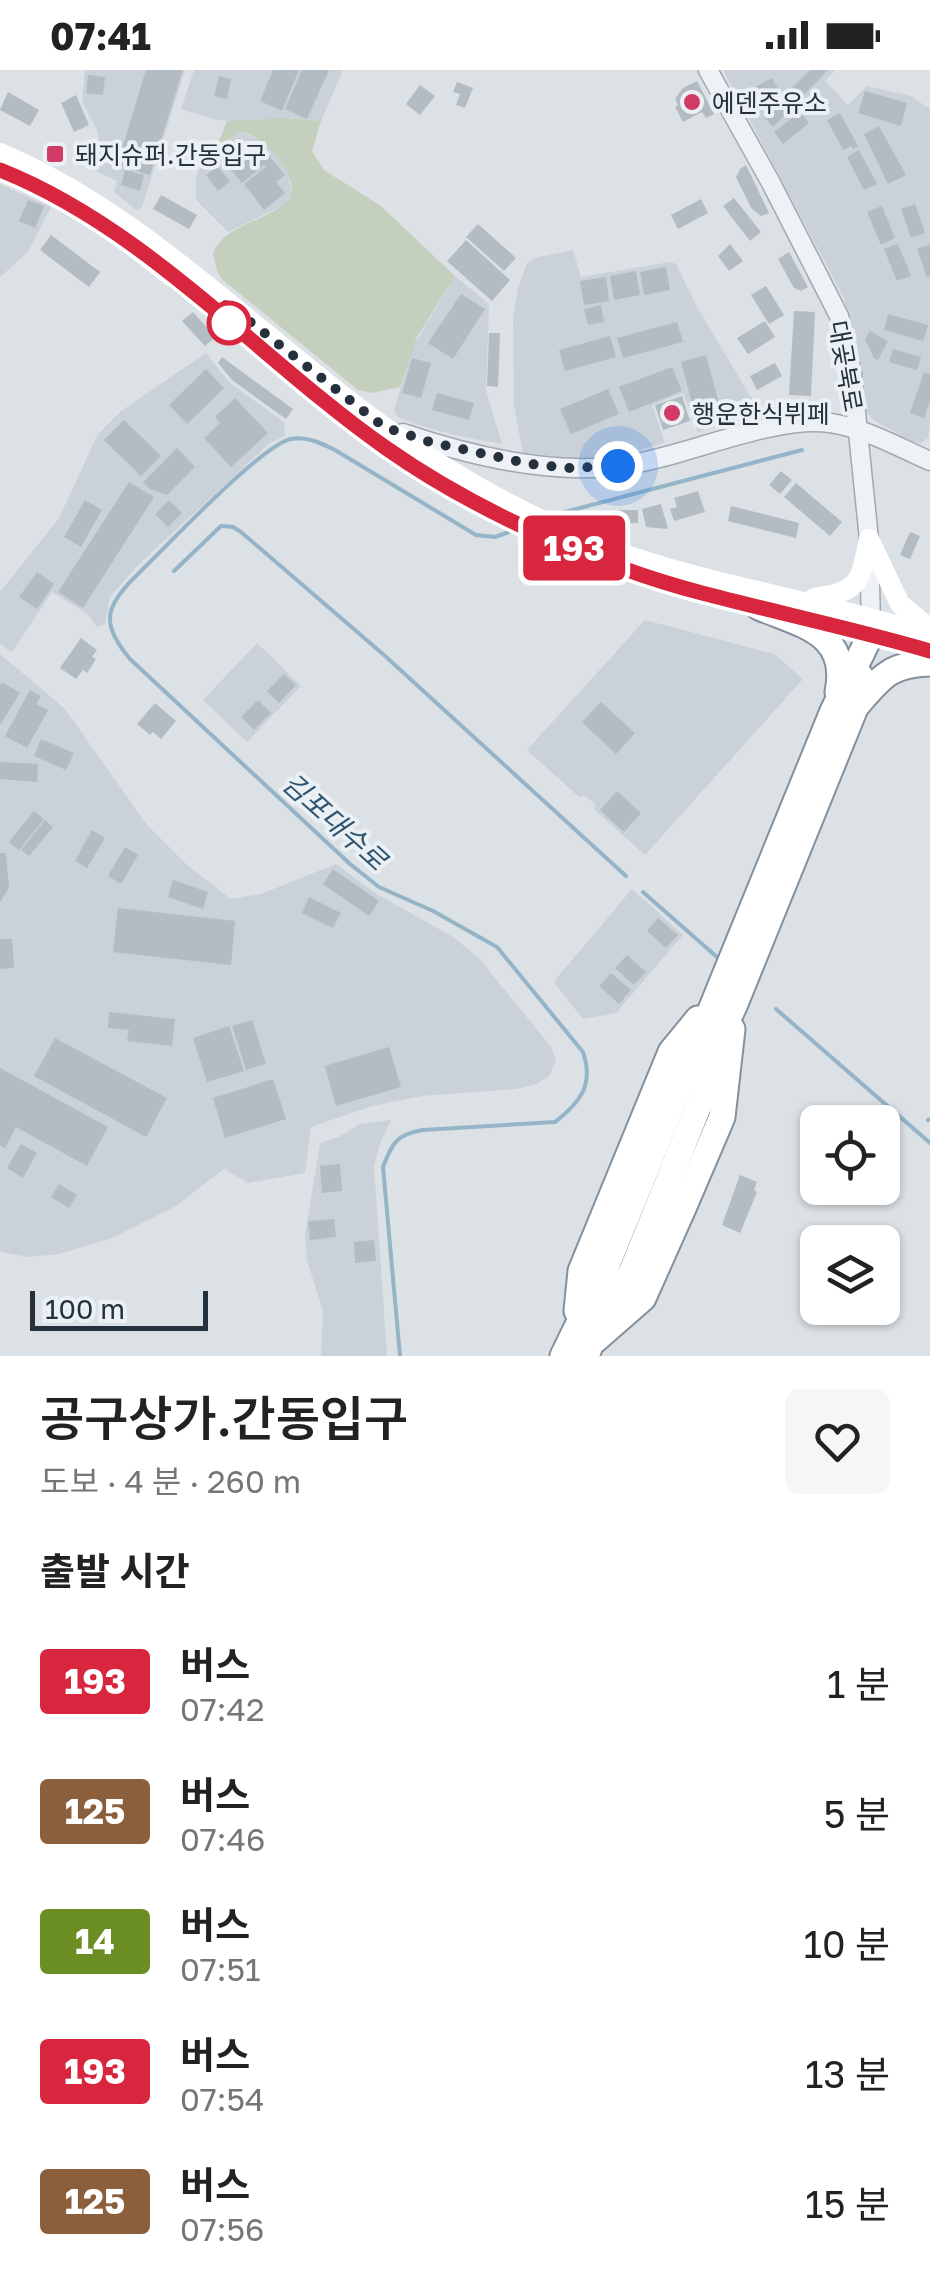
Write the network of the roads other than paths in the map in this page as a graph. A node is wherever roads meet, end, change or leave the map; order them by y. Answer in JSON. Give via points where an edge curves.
{"nodes":[{"id":1,"x":708,"y":70,"type":"edge"},
{"id":2,"x":0,"y":154,"type":"edge"},
{"id":3,"x":0,"y":170,"type":"edge"},
{"id":4,"x":384,"y":427,"type":"junction"},
{"id":5,"x":857,"y":428,"type":"junction"},
{"id":6,"x":456,"y":448,"type":"junction"},
{"id":7,"x":930,"y":461,"type":"edge"},
{"id":8,"x":441,"y":464,"type":"junction"},
{"id":9,"x":869,"y":539,"type":"junction"},
{"id":10,"x":803,"y":600,"type":"junction"},
{"id":11,"x":758,"y":607,"type":"junction"},
{"id":12,"x":871,"y":625,"type":"junction"},
{"id":13,"x":930,"y":632,"type":"edge"},
{"id":14,"x":930,"y":651,"type":"edge"},
{"id":15,"x":930,"y":663,"type":"edge"},
{"id":16,"x":844,"y":710,"type":"junction"},
{"id":17,"x":725,"y":1001,"type":"junction"},
{"id":18,"x":584,"y":1346,"type":"edge"},
{"id":19,"x":564,"y":1356,"type":"edge"}],
"edges":[{"from":1,"to":5,"type":"street","name":"대곶북로","via":[[839,316]]},
{"from":2,"to":4,"type":"main road","via":[[63,182],[138,233]]},
{"from":3,"to":11,"type":"main road","via":[[38,185],[141,252],[376,441],[438,480],[638,574]]},
{"from":4,"to":6,"type":"street"},
{"from":4,"to":8,"type":"main road"},
{"from":5,"to":6,"type":"street","via":[[784,425],[618,466],[552,467]]},
{"from":5,"to":7,"type":"street"},
{"from":5,"to":9,"type":"street","name":"대곶북로"},
{"from":6,"to":8,"type":"street"},
{"from":8,"to":10,"type":"main road","via":[[495,496],[630,556]]},
{"from":9,"to":10,"type":"main road","via":[[855,585],[845,594]]},
{"from":9,"to":12,"type":"street","name":"대곶북로"},
{"from":9,"to":13,"type":"main road","via":[[900,604]]},
{"from":10,"to":12,"type":"main road"},
{"from":11,"to":12,"type":"main road"},
{"from":11,"to":16,"type":"highway","via":[[828,640],[840,660]]},
{"from":12,"to":13,"type":"main road"},
{"from":12,"to":14,"type":"main road"},
{"from":12,"to":16,"type":"highway"},
{"from":15,"to":16,"type":"highway","via":[[890,670]]},
{"from":16,"to":17,"type":"highway"},
{"from":17,"to":18,"type":"highway"},
{"from":17,"to":18,"type":"highway","via":[[671,1052],[581,1271]]},
{"from":17,"to":18,"type":"highway","via":[[722,1117],[643,1298]]},
{"from":18,"to":19,"type":"highway"}]}
